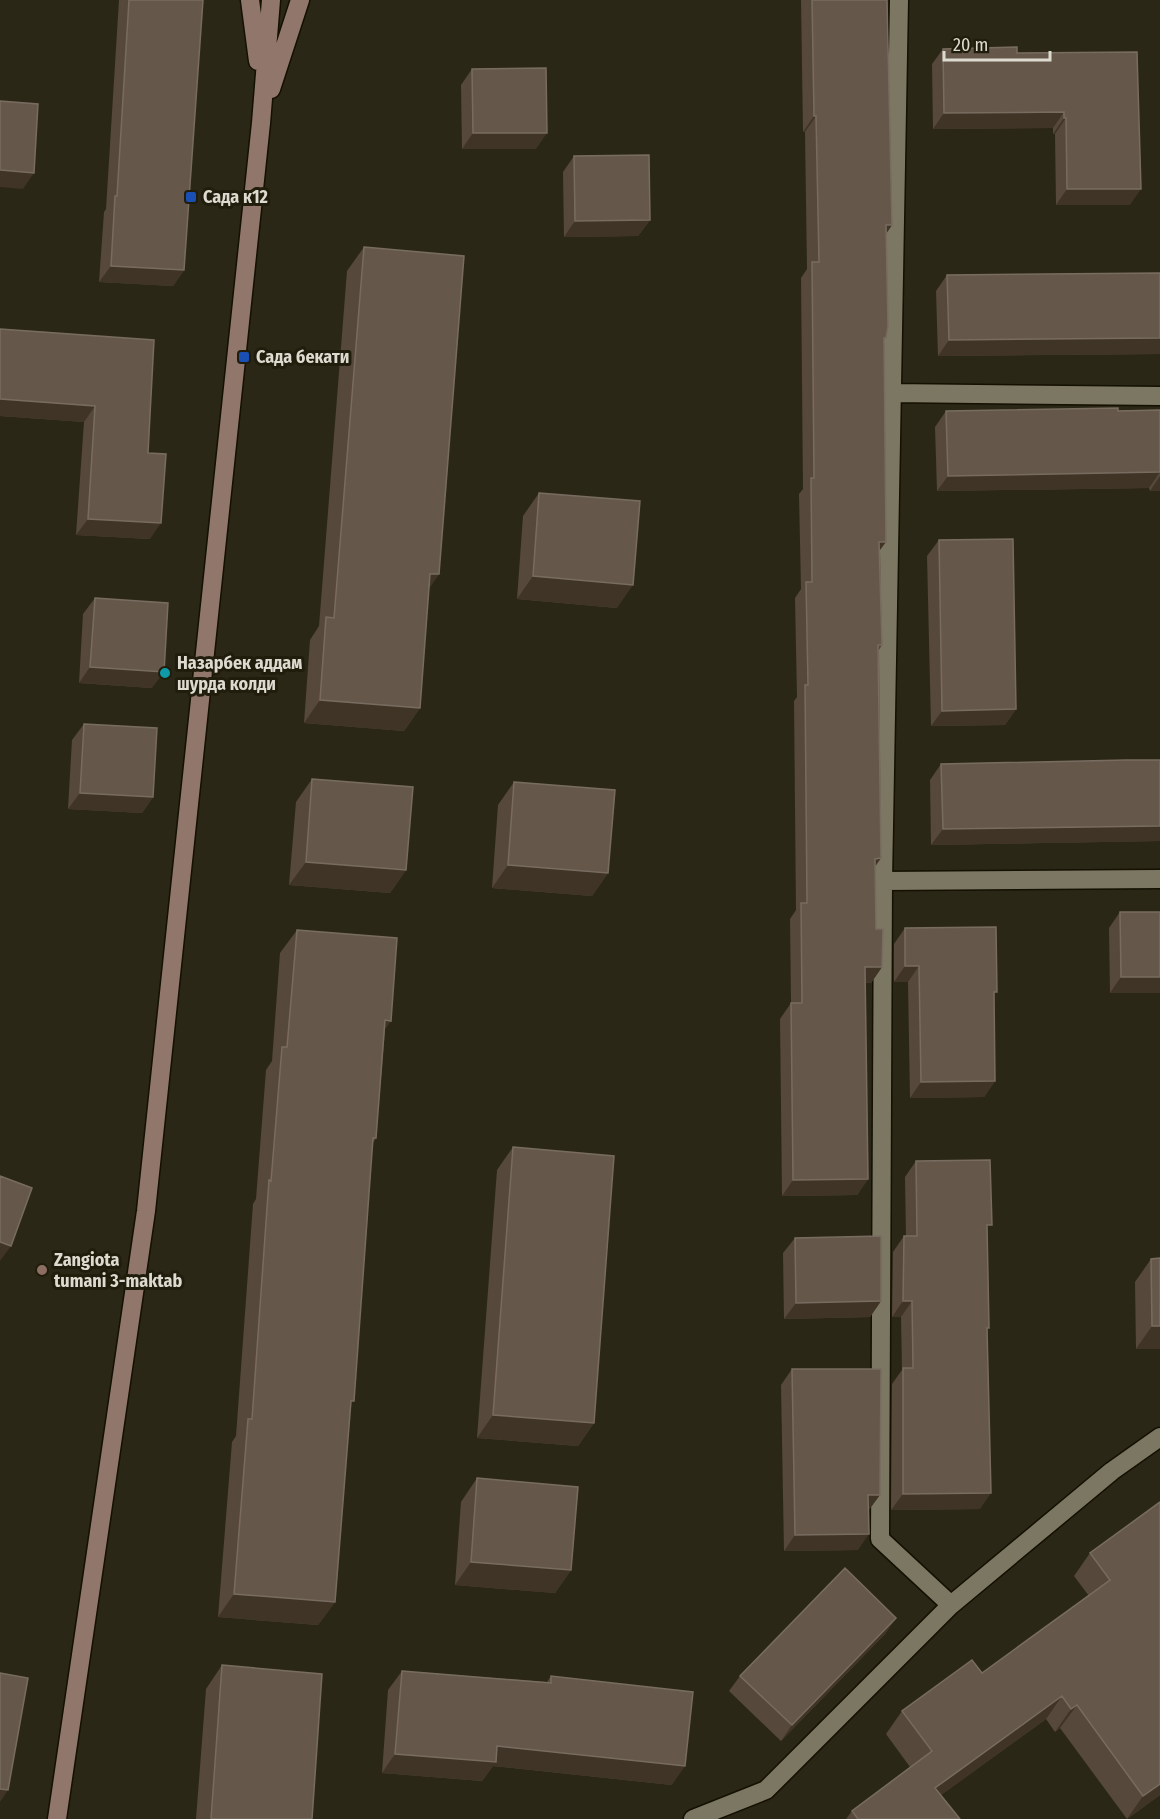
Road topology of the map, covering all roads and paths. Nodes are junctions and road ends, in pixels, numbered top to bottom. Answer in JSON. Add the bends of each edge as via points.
{"nodes":[{"id":1,"x":250,"y":0,"type":"edge"},
{"id":2,"x":271,"y":0,"type":"edge"},
{"id":3,"x":300,"y":0,"type":"edge"},
{"id":4,"x":899,"y":0,"type":"edge"},
{"id":5,"x":261,"y":123,"type":"junction"},
{"id":6,"x":893,"y":393,"type":"junction"},
{"id":7,"x":1160,"y":396,"type":"edge"},
{"id":8,"x":1160,"y":879,"type":"edge"},
{"id":9,"x":884,"y":881,"type":"junction"},
{"id":10,"x":1160,"y":1437,"type":"edge"},
{"id":11,"x":951,"y":1605,"type":"junction"},
{"id":12,"x":57,"y":1819,"type":"edge"},
{"id":13,"x":693,"y":1819,"type":"edge"}],
"edges":[{"from":1,"to":5,"type":"main road"},
{"from":2,"to":5,"type":"main road"},
{"from":3,"to":5,"type":"main road"},
{"from":4,"to":6,"type":"street"},
{"from":5,"to":12,"type":"main road","via":[[146,1211]]},
{"from":6,"to":7,"type":"street"},
{"from":6,"to":9,"type":"street"},
{"from":8,"to":9,"type":"street"},
{"from":9,"to":11,"type":"street","via":[[880,1539]]},
{"from":10,"to":11,"type":"street","via":[[1112,1471]]},
{"from":11,"to":13,"type":"street","via":[[766,1790]]}]}
